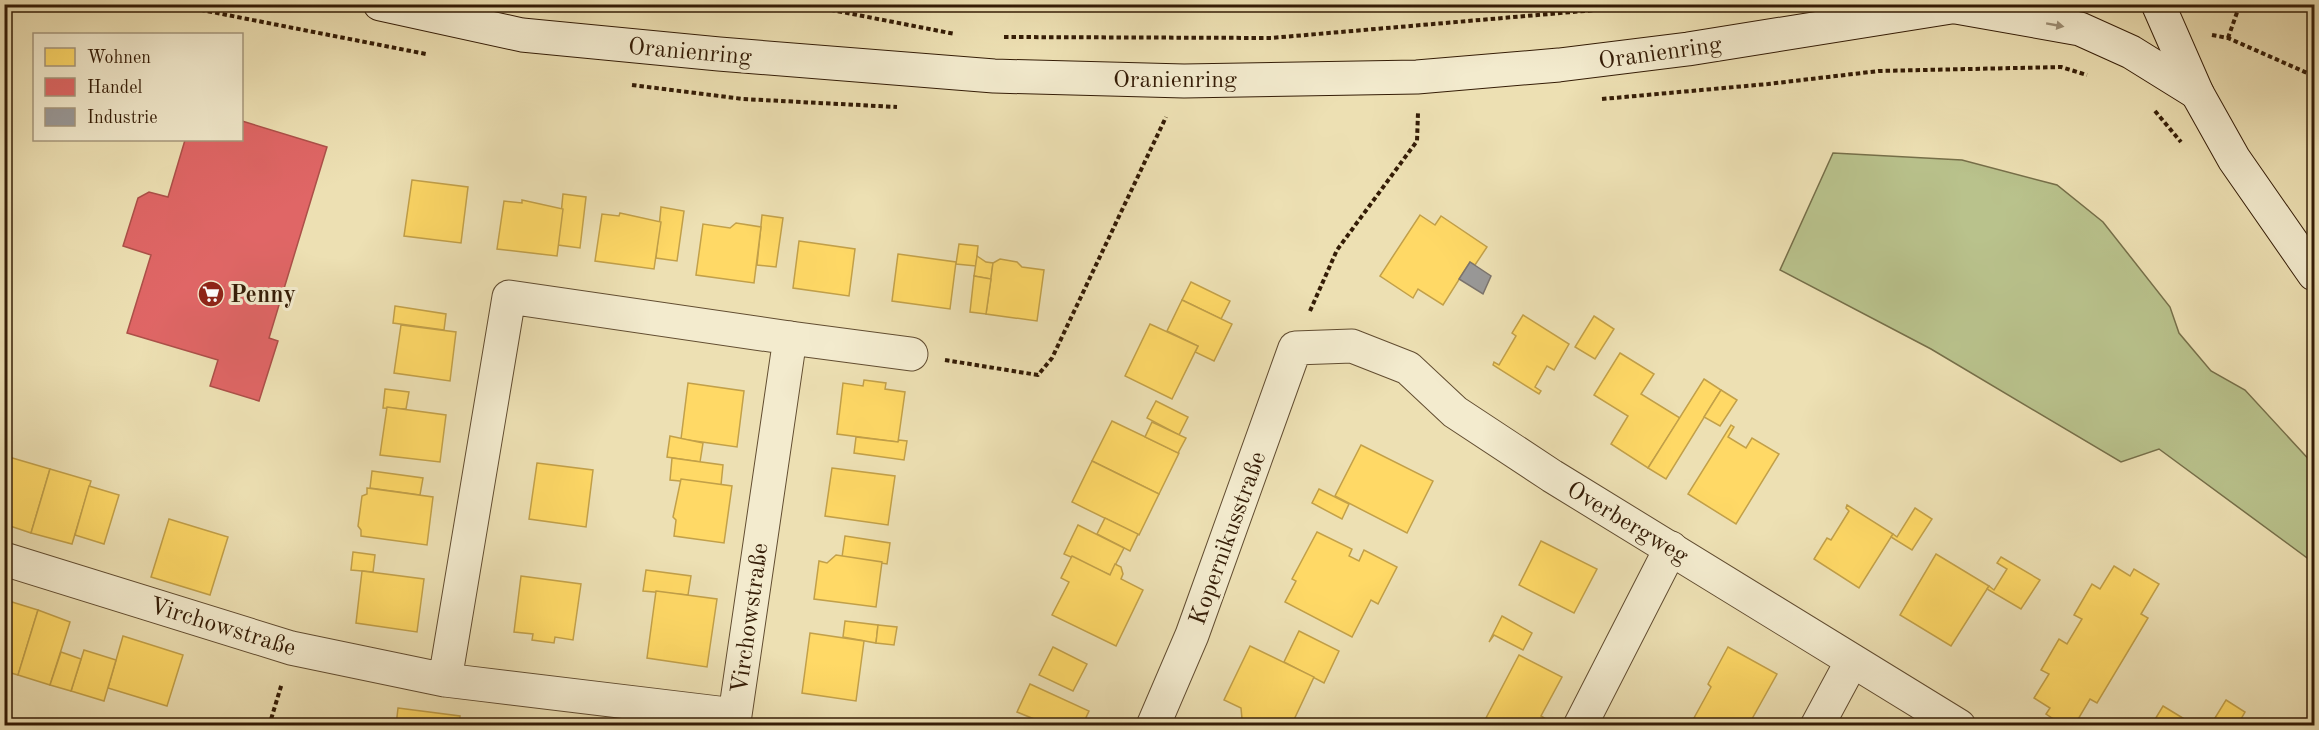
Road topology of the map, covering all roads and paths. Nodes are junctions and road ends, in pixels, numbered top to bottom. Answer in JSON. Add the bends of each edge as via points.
{"nodes":[{"id":1,"x":15,"y":4,"type":"edge"},
{"id":2,"x":380,"y":4,"type":"edge"},
{"id":3,"x":801,"y":4,"type":"edge"},
{"id":4,"x":1665,"y":4,"type":"edge"},
{"id":5,"x":2158,"y":4,"type":"edge"},
{"id":6,"x":2240,"y":4,"type":"edge"},
{"id":7,"x":1963,"y":6,"type":"edge"},
{"id":8,"x":4,"y":10,"type":"edge"},
{"id":9,"x":961,"y":35,"type":"dead end"},
{"id":10,"x":996,"y":37,"type":"dead end"},
{"id":11,"x":2314,"y":76,"type":"edge"},
{"id":12,"x":1418,"y":77,"type":"junction"},
{"id":13,"x":2094,"y":77,"type":"dead end"},
{"id":14,"x":2197,"y":93,"type":"junction"},
{"id":15,"x":1598,"y":100,"type":"dead end"},
{"id":16,"x":2150,"y":105,"type":"dead end"},
{"id":17,"x":1168,"y":114,"type":"dead end"},
{"id":18,"x":1411,"y":114,"type":"dead end"},
{"id":19,"x":1429,"y":115,"type":"dead end"},
{"id":20,"x":1418,"y":116,"type":"junction"},
{"id":21,"x":2185,"y":147,"type":"dead end"},
{"id":22,"x":2314,"y":274,"type":"edge"},
{"id":23,"x":790,"y":338,"type":"junction"},
{"id":24,"x":1294,"y":348,"type":"junction"},
{"id":25,"x":911,"y":354,"type":"joint"},
{"id":26,"x":1671,"y":548,"type":"junction"},
{"id":27,"x":4,"y":559,"type":"edge"},
{"id":28,"x":291,"y":648,"type":"junction"},
{"id":29,"x":1852,"y":661,"type":"junction"},
{"id":30,"x":445,"y":680,"type":"junction"},
{"id":31,"x":269,"y":726,"type":"edge"},
{"id":32,"x":1153,"y":726,"type":"edge"},
{"id":33,"x":1580,"y":726,"type":"edge"},
{"id":34,"x":1816,"y":726,"type":"edge"},
{"id":35,"x":1959,"y":726,"type":"edge"}],
"edges":[{"from":1,"to":8,"type":"path"},
{"from":2,"to":12,"type":"street","name":"Oranienring","via":[[522,35],[994,76],[1184,81]]},
{"from":3,"to":9,"type":"path"},
{"from":4,"to":10,"type":"path","via":[[1271,38]]},
{"from":5,"to":14,"type":"street"},
{"from":6,"to":11,"type":"path","via":[[2228,38]]},
{"from":7,"to":12,"type":"street","name":"Oranienring","via":[[1688,49]]},
{"from":7,"to":14,"type":"street","name":"Oranienring","one_way":true,"via":[[2080,29],[2132,52]]},
{"from":12,"to":20,"type":"path"},
{"from":13,"to":15,"type":"path","via":[[2061,67],[1879,71]]},
{"from":14,"to":22,"type":"street","via":[[2234,159]]},
{"from":16,"to":21,"type":"path"},
{"from":17,"to":25,"type":"path","via":[[1052,358],[1038,375]]},
{"from":18,"to":20,"type":"path"},
{"from":19,"to":20,"type":"path"},
{"from":20,"to":24,"type":"path","via":[[1417,141],[1336,250]]},
{"from":23,"to":25,"type":"street"},
{"from":23,"to":30,"type":"street","via":[[509,297]]},
{"from":23,"to":30,"type":"street","name":"Virchowstraße","via":[[735,715]]},
{"from":24,"to":26,"type":"street","name":"Overbergweg","via":[[1352,346],[1408,368],[1455,412]]},
{"from":24,"to":32,"type":"street","name":"Kopernikusstraße","via":[[1192,635]]},
{"from":26,"to":29,"type":"street","name":"Overbergweg"},
{"from":26,"to":33,"type":"street"},
{"from":27,"to":28,"type":"street","name":"Virchowstraße"},
{"from":28,"to":30,"type":"street","name":"Virchowstraße"},
{"from":28,"to":31,"type":"path"},
{"from":29,"to":34,"type":"street"},
{"from":29,"to":35,"type":"street","name":"Overbergweg"}]}
